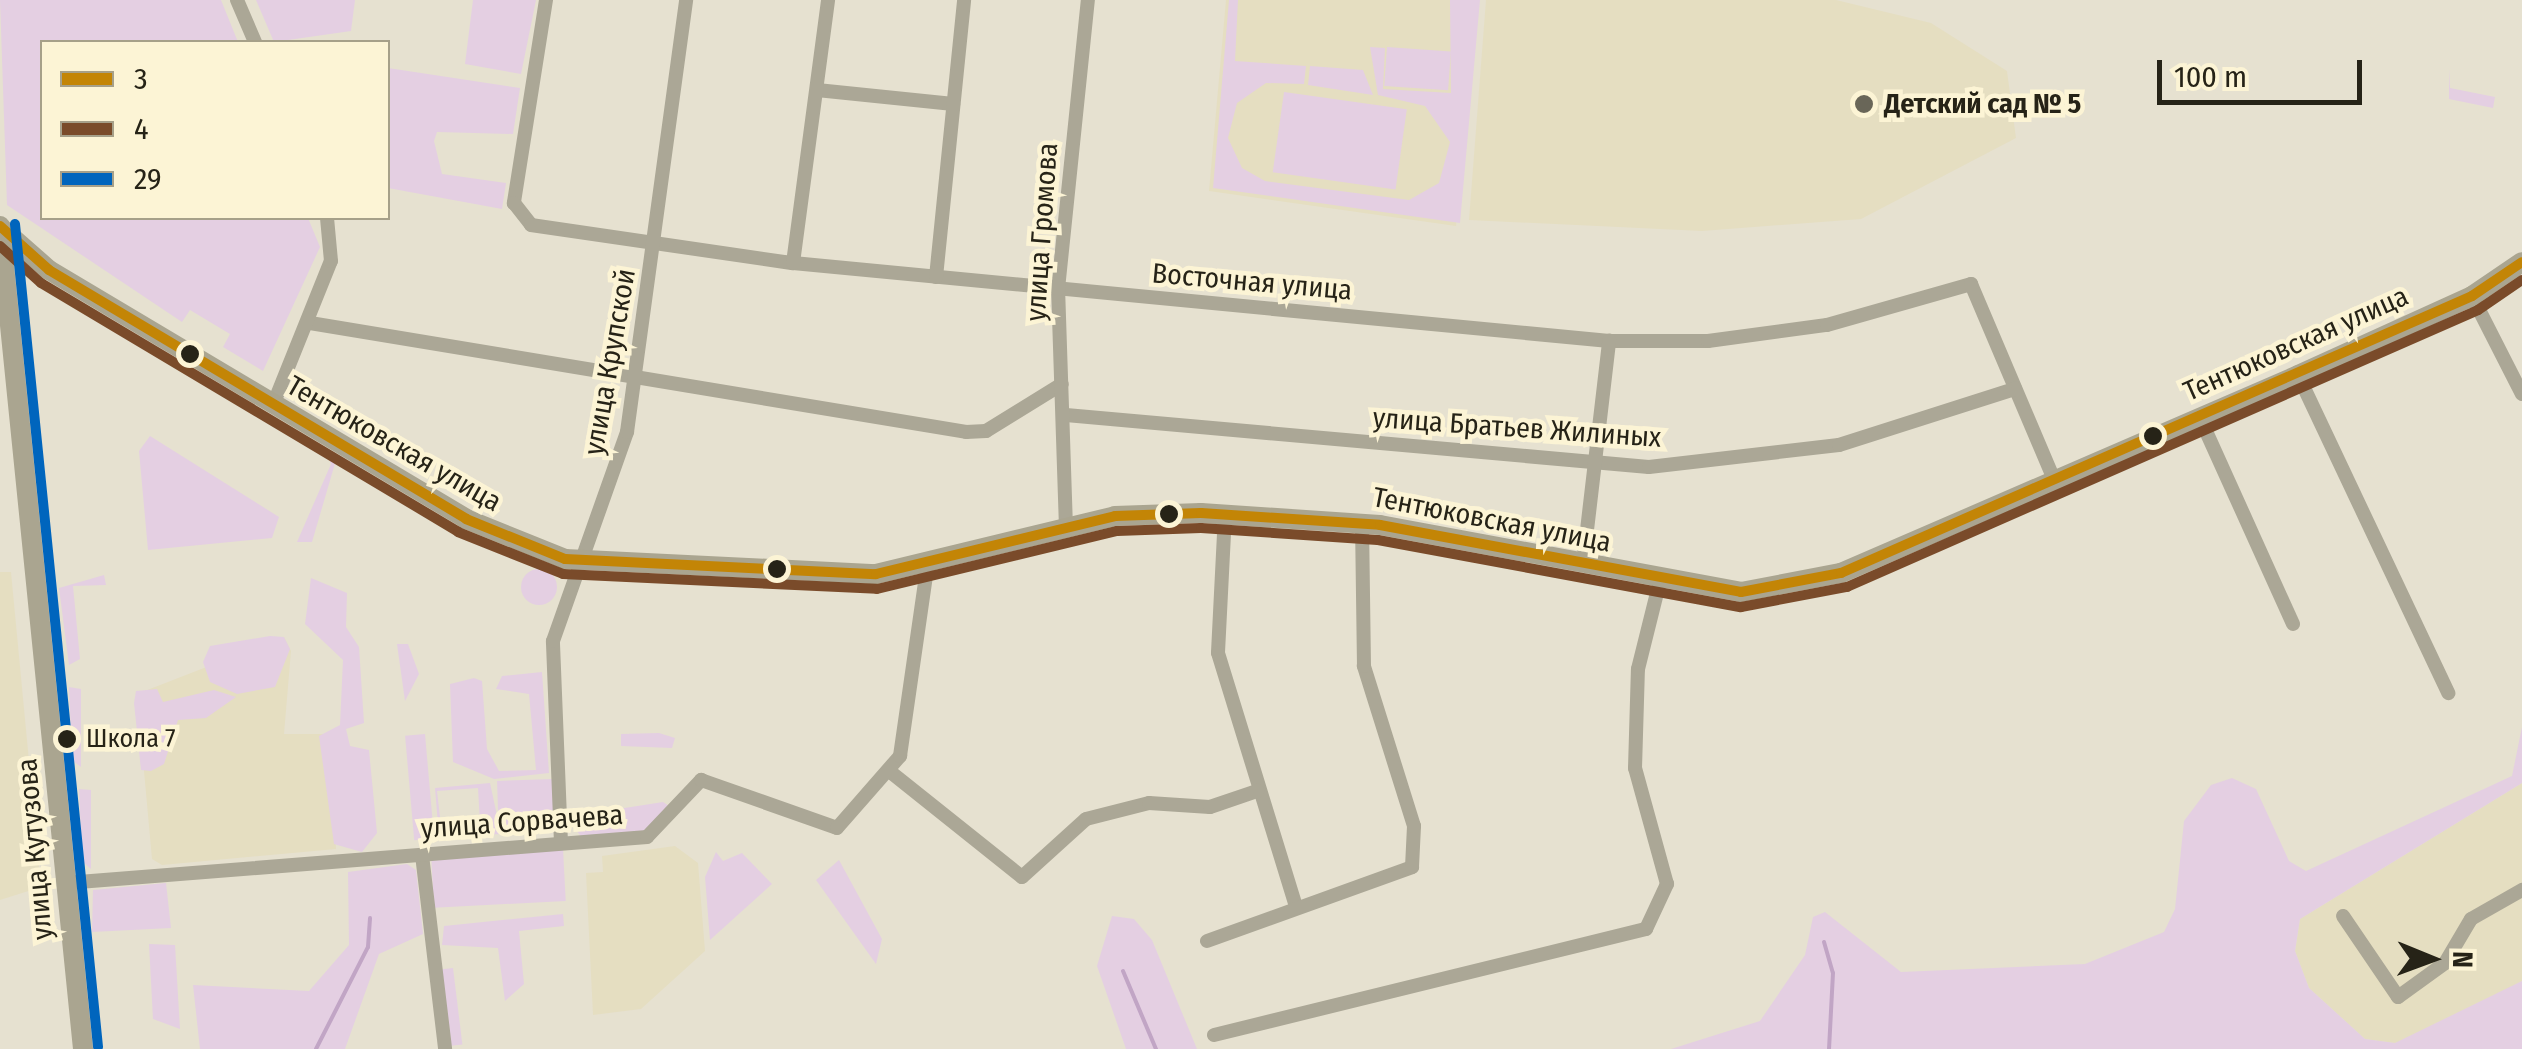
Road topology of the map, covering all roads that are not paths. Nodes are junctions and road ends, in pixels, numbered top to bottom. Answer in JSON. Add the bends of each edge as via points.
{"nodes":[{"id":1,"x":237,"y":0,"type":"edge"},
{"id":2,"x":546,"y":0,"type":"edge"},
{"id":3,"x":686,"y":0,"type":"edge"},
{"id":4,"x":828,"y":0,"type":"edge"},
{"id":5,"x":964,"y":0,"type":"edge"},
{"id":6,"x":1088,"y":0,"type":"edge"},
{"id":7,"x":254,"y":40,"type":"edge"},
{"id":8,"x":818,"y":90,"type":"junction"},
{"id":9,"x":953,"y":104,"type":"junction"},
{"id":10,"x":326,"y":220,"type":"edge"},
{"id":11,"x":0,"y":226,"type":"edge"},
{"id":12,"x":655,"y":243,"type":"junction"},
{"id":13,"x":2522,"y":262,"type":"edge"},
{"id":14,"x":793,"y":264,"type":"junction"},
{"id":15,"x":936,"y":278,"type":"junction"},
{"id":16,"x":1058,"y":289,"type":"junction"},
{"id":17,"x":2472,"y":296,"type":"junction"},
{"id":18,"x":310,"y":323,"type":"junction"},
{"id":19,"x":1609,"y":341,"type":"junction"},
{"id":20,"x":2298,"y":376,"type":"junction"},
{"id":21,"x":635,"y":380,"type":"junction"},
{"id":22,"x":1062,"y":384,"type":"junction"},
{"id":23,"x":2015,"y":389,"type":"junction"},
{"id":24,"x":2522,"y":394,"type":"edge"},
{"id":25,"x":273,"y":404,"type":"junction"},
{"id":26,"x":1066,"y":415,"type":"junction"},
{"id":27,"x":2200,"y":418,"type":"junction"},
{"id":28,"x":1596,"y":463,"type":"junction"},
{"id":29,"x":2054,"y":480,"type":"junction"},
{"id":30,"x":1225,"y":514,"type":"junction"},
{"id":31,"x":1362,"y":522,"type":"junction"},
{"id":32,"x":1066,"y":528,"type":"junction"},
{"id":33,"x":582,"y":561,"type":"junction"},
{"id":34,"x":1582,"y":564,"type":"junction"},
{"id":35,"x":927,"y":568,"type":"junction"},
{"id":36,"x":1660,"y":581,"type":"junction"},
{"id":37,"x":2293,"y":624,"type":"dead end"},
{"id":38,"x":2448,"y":693,"type":"dead end"},
{"id":39,"x":893,"y":774,"type":"junction"},
{"id":40,"x":1257,"y":791,"type":"junction"},
{"id":41,"x":562,"y":843,"type":"junction"},
{"id":42,"x":422,"y":854,"type":"junction"},
{"id":43,"x":66,"y":883,"type":"junction"},
{"id":44,"x":2522,"y":890,"type":"edge"},
{"id":45,"x":1296,"y":907,"type":"junction"},
{"id":46,"x":2343,"y":916,"type":"dead end"},
{"id":47,"x":1208,"y":941,"type":"dead end"},
{"id":48,"x":1214,"y":1035,"type":"dead end"},
{"id":49,"x":83,"y":1049,"type":"edge"},
{"id":50,"x":444,"y":1049,"type":"edge"}],
"edges":[{"from":1,"to":7,"type":"street"},
{"from":2,"to":12,"type":"street","name":"Восточная улица","via":[[518,217]]},
{"from":3,"to":12,"type":"street","name":"улица Крупской"},
{"from":4,"to":8,"type":"street"},
{"from":5,"to":9,"type":"street"},
{"from":6,"to":16,"type":"street","name":"улица Громова"},
{"from":8,"to":9,"type":"street"},
{"from":8,"to":14,"type":"street"},
{"from":9,"to":15,"type":"street"},
{"from":10,"to":18,"type":"street","via":[[331,261]]},
{"from":11,"to":25,"type":"street","name":"Тентюковская улица","via":[[50,270]]},
{"from":11,"to":43,"type":"street","name":"улица Кутузова"},
{"from":12,"to":14,"type":"street","name":"Восточная улица"},
{"from":12,"to":21,"type":"street","name":"улица Крупской"},
{"from":13,"to":17,"type":"street","name":"Тентюковская улица"},
{"from":14,"to":15,"type":"street","name":"Восточная улица"},
{"from":15,"to":16,"type":"street","name":"Восточная улица"},
{"from":16,"to":19,"type":"street","name":"Восточная улица"},
{"from":16,"to":22,"type":"street","name":"улица Громова"},
{"from":17,"to":20,"type":"street","name":"Тентюковская улица"},
{"from":17,"to":24,"type":"street"},
{"from":18,"to":21,"type":"street"},
{"from":18,"to":25,"type":"street"},
{"from":19,"to":23,"type":"street","name":"Восточная улица","via":[[1790,331],[1979,287]]},
{"from":19,"to":28,"type":"street"},
{"from":20,"to":27,"type":"street","name":"Тентюковская улица"},
{"from":20,"to":38,"type":"street"},
{"from":21,"to":22,"type":"street","via":[[966,432],[986,431]]},
{"from":21,"to":33,"type":"street","name":"улица Крупской","via":[[613,483]]},
{"from":22,"to":26,"type":"street","name":"улица Громова"},
{"from":23,"to":28,"type":"street","name":"улица Братьев Жилиных","via":[[1912,425],[1749,462]]},
{"from":23,"to":29,"type":"street"},
{"from":25,"to":33,"type":"street","name":"Тентюковская улица","via":[[486,530]]},
{"from":26,"to":28,"type":"street","name":"улица Братьев Жилиных"},
{"from":26,"to":32,"type":"street","name":"улица Громова"},
{"from":27,"to":29,"type":"street","name":"Тентюковская улица"},
{"from":27,"to":37,"type":"street"},
{"from":28,"to":34,"type":"street"},
{"from":29,"to":36,"type":"street","name":"Тентюковская улица","via":[[1797,586],[1742,592]]},
{"from":30,"to":31,"type":"street","name":"Тентюковская улица"},
{"from":30,"to":32,"type":"street","name":"Тентюковская улица","via":[[1140,513]]},
{"from":30,"to":40,"type":"street","via":[[1218,653]]},
{"from":31,"to":34,"type":"street","name":"Тентюковская улица"},
{"from":31,"to":45,"type":"street","via":[[1370,706],[1417,851],[1396,876]]},
{"from":32,"to":35,"type":"street","name":"Тентюковская улица"},
{"from":33,"to":35,"type":"street","name":"Тентюковская улица","via":[[806,574]]},
{"from":33,"to":41,"type":"street","name":"улица Крупской","via":[[553,641],[549,686]]},
{"from":34,"to":36,"type":"street","name":"Тентюковская улица"},
{"from":35,"to":39,"type":"street","name":"улица Сорвачева","via":[[909,722]]},
{"from":36,"to":48,"type":"street","via":[[1638,669],[1635,768],[1667,884],[1646,930]]},
{"from":39,"to":40,"type":"street","via":[[1022,877],[1086,820],[1149,803],[1210,807]]},
{"from":39,"to":41,"type":"street","name":"улица Сорвачева","via":[[837,828],[701,780],[647,837]]},
{"from":40,"to":45,"type":"street"},
{"from":41,"to":42,"type":"street","name":"улица Сорвачева"},
{"from":42,"to":43,"type":"street","name":"улица Сорвачева"},
{"from":42,"to":50,"type":"street"},
{"from":43,"to":49,"type":"street","name":"улица Кутузова"},
{"from":44,"to":46,"type":"street","via":[[2470,919],[2445,963],[2398,997]]},
{"from":45,"to":47,"type":"street"}]}
